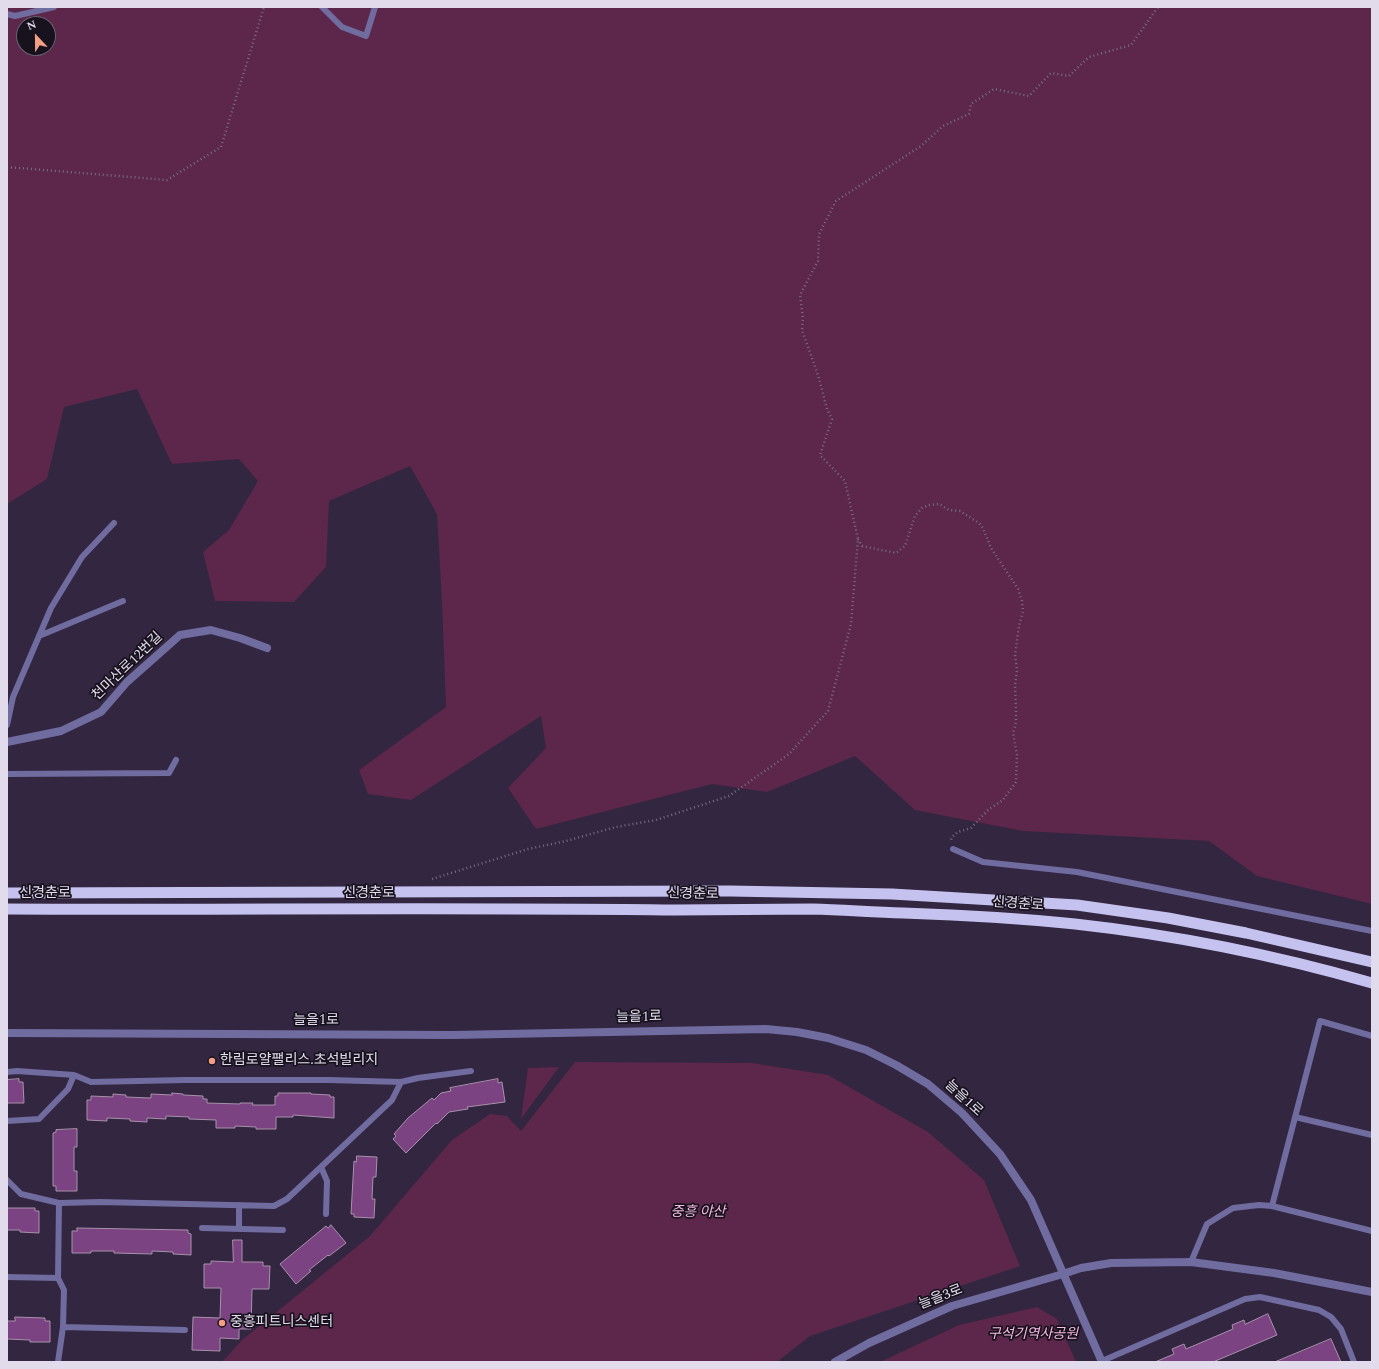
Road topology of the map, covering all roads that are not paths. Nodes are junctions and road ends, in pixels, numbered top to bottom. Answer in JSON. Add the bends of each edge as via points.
{"nodes":[{"id":1,"x":54,"y":7,"type":"edge"},
{"id":2,"x":322,"y":7,"type":"edge"},
{"id":3,"x":375,"y":7,"type":"edge"},
{"id":4,"x":7,"y":14,"type":"edge"},
{"id":5,"x":114,"y":523,"type":"dead end"},
{"id":6,"x":123,"y":601,"type":"dead end"},
{"id":7,"x":39,"y":636,"type":"junction"},
{"id":8,"x":267,"y":648,"type":"dead end"},
{"id":9,"x":7,"y":725,"type":"edge"},
{"id":10,"x":7,"y":742,"type":"edge"},
{"id":11,"x":176,"y":760,"type":"dead end"},
{"id":12,"x":7,"y":774,"type":"edge"},
{"id":13,"x":953,"y":850,"type":"road end"},
{"id":14,"x":7,"y":893,"type":"edge"},
{"id":15,"x":7,"y":909,"type":"edge"},
{"id":16,"x":1372,"y":931,"type":"edge"},
{"id":17,"x":1372,"y":962,"type":"edge"},
{"id":18,"x":1372,"y":983,"type":"edge"},
{"id":19,"x":7,"y":1033,"type":"edge"},
{"id":20,"x":1372,"y":1036,"type":"edge"},
{"id":21,"x":470,"y":1071,"type":"dead end"},
{"id":22,"x":7,"y":1072,"type":"edge"},
{"id":23,"x":74,"y":1074,"type":"junction"},
{"id":24,"x":401,"y":1082,"type":"junction"},
{"id":25,"x":1295,"y":1117,"type":"junction"},
{"id":26,"x":7,"y":1121,"type":"edge"},
{"id":27,"x":1372,"y":1135,"type":"edge"},
{"id":28,"x":321,"y":1167,"type":"junction"},
{"id":29,"x":7,"y":1180,"type":"edge"},
{"id":30,"x":59,"y":1203,"type":"junction"},
{"id":31,"x":239,"y":1205,"type":"junction"},
{"id":32,"x":1272,"y":1206,"type":"junction"},
{"id":33,"x":326,"y":1214,"type":"dead end"},
{"id":34,"x":202,"y":1228,"type":"dead end"},
{"id":35,"x":239,"y":1229,"type":"junction"},
{"id":36,"x":283,"y":1230,"type":"dead end"},
{"id":37,"x":1372,"y":1231,"type":"edge"},
{"id":38,"x":1191,"y":1262,"type":"junction"},
{"id":39,"x":1063,"y":1274,"type":"junction"},
{"id":40,"x":7,"y":1277,"type":"edge"},
{"id":41,"x":58,"y":1278,"type":"junction"},
{"id":42,"x":1372,"y":1292,"type":"edge"},
{"id":43,"x":63,"y":1327,"type":"junction"},
{"id":44,"x":185,"y":1330,"type":"dead end"},
{"id":45,"x":1102,"y":1361,"type":"edge"},
{"id":46,"x":58,"y":1362,"type":"edge"},
{"id":47,"x":835,"y":1362,"type":"edge"},
{"id":48,"x":1354,"y":1362,"type":"edge"}],
"edges":[{"from":1,"to":4,"type":"lane","via":[[15,16]]},
{"from":2,"to":3,"type":"lane","via":[[342,27],[366,36]]},
{"from":5,"to":7,"type":"lane","via":[[82,557],[51,608]]},
{"from":6,"to":7,"type":"lane"},
{"from":7,"to":9,"type":"lane","via":[[13,697]]},
{"from":8,"to":10,"type":"street","name":"천마산로12번길","via":[[211,630],[180,635],[127,682],[101,712],[61,731]]},
{"from":11,"to":12,"type":"lane","via":[[169,773]]},
{"from":13,"to":16,"type":"lane","via":[[983,862],[1077,872]]},
{"from":14,"to":17,"type":"highway","name":"신경춘로","via":[[752,891],[892,894],[1076,905],[1184,921]]},
{"from":15,"to":18,"type":"highway","name":"신경춘로","via":[[815,909],[935,914],[1076,924],[1175,938],[1257,953]]},
{"from":19,"to":39,"type":"street","name":"늘을1로","via":[[452,1035],[766,1029],[828,1038],[866,1050],[896,1065],[928,1084],[962,1113],[1000,1154],[1031,1200]]},
{"from":20,"to":25,"type":"lane","via":[[1320,1021]]},
{"from":21,"to":24,"type":"lane"},
{"from":22,"to":23,"type":"lane"},
{"from":23,"to":24,"type":"lane","via":[[91,1082]]},
{"from":23,"to":26,"type":"lane","via":[[68,1090],[39,1119]]},
{"from":24,"to":28,"type":"lane","via":[[392,1100]]},
{"from":25,"to":27,"type":"lane"},
{"from":25,"to":32,"type":"lane"},
{"from":28,"to":31,"type":"lane","via":[[287,1199],[274,1206]]},
{"from":28,"to":33,"type":"lane","via":[[327,1181]]},
{"from":29,"to":30,"type":"lane","via":[[21,1194]]},
{"from":30,"to":31,"type":"lane"},
{"from":30,"to":41,"type":"lane"},
{"from":31,"to":35,"type":"lane"},
{"from":32,"to":37,"type":"lane"},
{"from":32,"to":38,"type":"lane","via":[[1232,1208],[1207,1224]]},
{"from":34,"to":35,"type":"lane"},
{"from":35,"to":36,"type":"lane"},
{"from":38,"to":39,"type":"street","name":"늘을3로","via":[[1111,1263]]},
{"from":38,"to":42,"type":"street","name":"늘을3로","via":[[1274,1273]]},
{"from":39,"to":45,"type":"street","name":"늘을1로"},
{"from":39,"to":47,"type":"street","name":"늘을3로","via":[[952,1306],[869,1343]]},
{"from":40,"to":41,"type":"lane"},
{"from":41,"to":43,"type":"lane","via":[[64,1290]]},
{"from":43,"to":44,"type":"lane"},
{"from":43,"to":46,"type":"lane"},
{"from":45,"to":48,"type":"lane","via":[[1245,1299],[1260,1298],[1319,1310],[1331,1317],[1341,1329]]}]}
